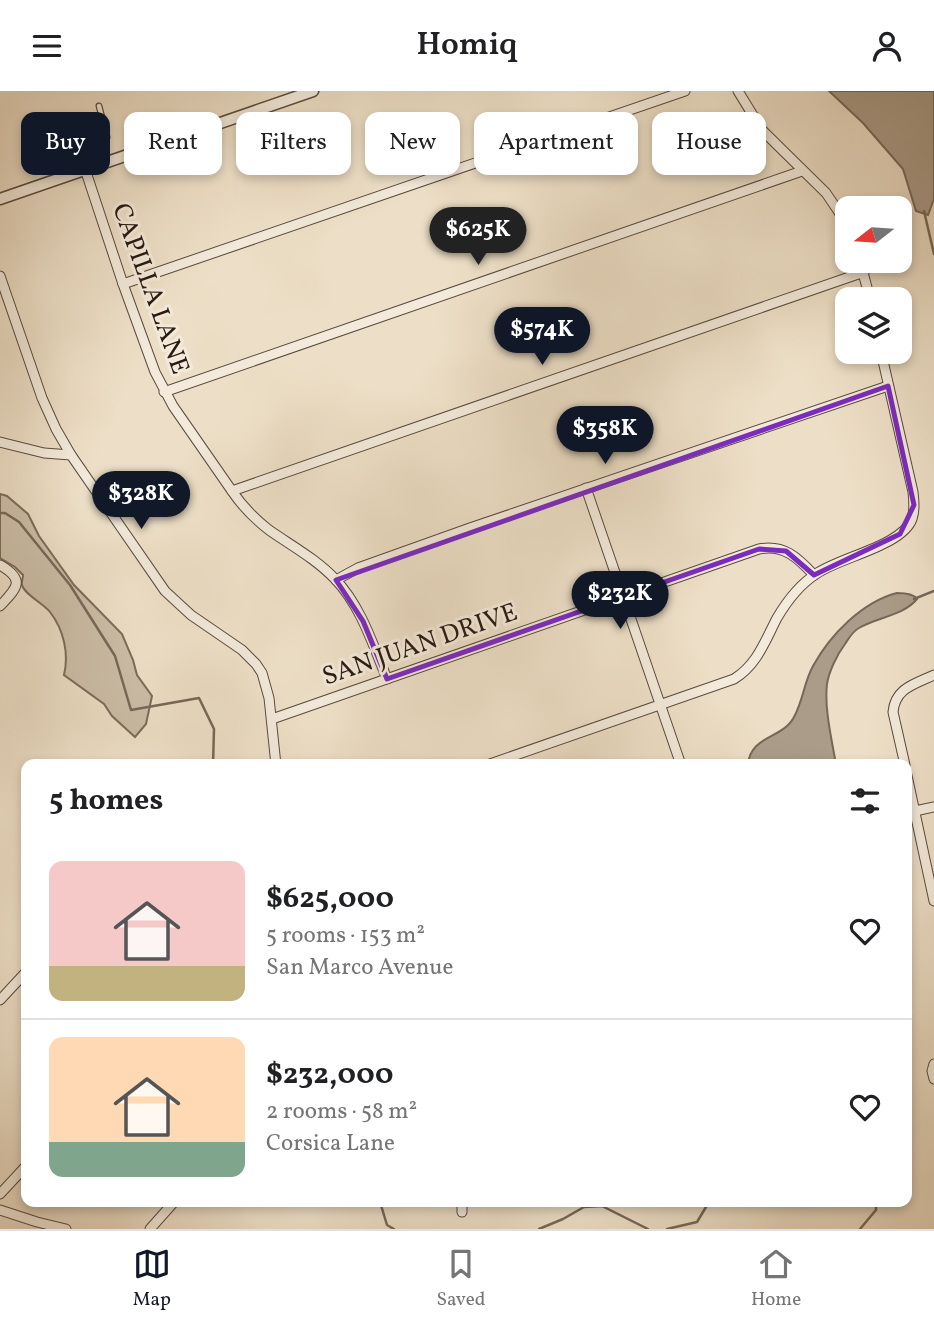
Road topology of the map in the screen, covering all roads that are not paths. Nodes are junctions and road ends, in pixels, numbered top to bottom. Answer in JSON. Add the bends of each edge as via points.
{"nodes":[{"id":1,"x":313,"y":91,"type":"edge"},
{"id":2,"x":685,"y":91,"type":"edge"},
{"id":3,"x":738,"y":91,"type":"edge"},
{"id":4,"x":99,"y":106,"type":"dead end"},
{"id":5,"x":101,"y":112,"type":"edge"},
{"id":6,"x":110,"y":161,"type":"edge"},
{"id":7,"x":802,"y":171,"type":"junction"},
{"id":8,"x":69,"y":175,"type":"edge"},
{"id":9,"x":82,"y":175,"type":"edge"},
{"id":10,"x":0,"y":199,"type":"edge"},
{"id":11,"x":835,"y":206,"type":"edge"},
{"id":12,"x":860,"y":273,"type":"edge"},
{"id":13,"x":0,"y":276,"type":"edge"},
{"id":14,"x":123,"y":284,"type":"junction"},
{"id":15,"x":883,"y":364,"type":"edge"},
{"id":16,"x":888,"y":386,"type":"junction"},
{"id":17,"x":164,"y":391,"type":"junction"},
{"id":18,"x":0,"y":442,"type":"edge"},
{"id":19,"x":71,"y":455,"type":"junction"},
{"id":20,"x":586,"y":488,"type":"junction"},
{"id":21,"x":232,"y":491,"type":"junction"},
{"id":22,"x":0,"y":565,"type":"edge"},
{"id":23,"x":814,"y":575,"type":"junction"},
{"id":24,"x":336,"y":580,"type":"junction"},
{"id":25,"x":623,"y":597,"type":"junction"},
{"id":26,"x":0,"y":606,"type":"edge"},
{"id":27,"x":934,"y":675,"type":"edge"},
{"id":28,"x":387,"y":679,"type":"junction"},
{"id":29,"x":661,"y":705,"type":"junction"},
{"id":30,"x":272,"y":719,"type":"junction"},
{"id":31,"x":275,"y":759,"type":"edge"},
{"id":32,"x":504,"y":759,"type":"edge"},
{"id":33,"x":679,"y":759,"type":"edge"},
{"id":34,"x":904,"y":759,"type":"edge"},
{"id":35,"x":912,"y":798,"type":"edge"},
{"id":36,"x":934,"y":807,"type":"edge"},
{"id":37,"x":915,"y":811,"type":"junction"},
{"id":38,"x":934,"y":901,"type":"edge"},
{"id":39,"x":21,"y":977,"type":"edge"},
{"id":40,"x":0,"y":1000,"type":"edge"},
{"id":41,"x":934,"y":1064,"type":"edge"},
{"id":42,"x":934,"y":1079,"type":"edge"},
{"id":43,"x":21,"y":1171,"type":"edge"},
{"id":44,"x":0,"y":1194,"type":"edge"},
{"id":45,"x":170,"y":1207,"type":"edge"},
{"id":46,"x":0,"y":1210,"type":"edge"},
{"id":47,"x":66,"y":1229,"type":"edge"},
{"id":48,"x":150,"y":1229,"type":"edge"}],
"edges":[{"from":1,"to":6,"type":"street"},
{"from":2,"to":14,"type":"street"},
{"from":3,"to":7,"type":"street","via":[[762,130]]},
{"from":4,"to":5,"type":"lane"},
{"from":7,"to":11,"type":"street"},
{"from":7,"to":17,"type":"street"},
{"from":8,"to":10,"type":"street"},
{"from":9,"to":14,"type":"street","name":"CAPILLA LANE"},
{"from":12,"to":21,"type":"street"},
{"from":13,"to":19,"type":"street","via":[[41,398]]},
{"from":14,"to":17,"type":"street","name":"CAPILLA LANE"},
{"from":15,"to":16,"type":"street"},
{"from":16,"to":20,"type":"street"},
{"from":16,"to":23,"type":"street","via":[[913,492],[909,525],[889,541]]},
{"from":17,"to":21,"type":"street","name":"CAPILLA LANE"},
{"from":18,"to":19,"type":"street"},
{"from":19,"to":30,"type":"street","via":[[165,591],[256,664],[266,684]]},
{"from":20,"to":24,"type":"street","via":[[358,568]]},
{"from":20,"to":25,"type":"street"},
{"from":21,"to":24,"type":"street","name":"CAPILLA LANE","via":[[263,525]]},
{"from":22,"to":26,"type":"street","via":[[17,580]]},
{"from":23,"to":25,"type":"street","name":"SAN JUAN DRIVE","via":[[790,553],[767,547]]},
{"from":23,"to":29,"type":"street","via":[[787,602],[746,671],[727,683]]},
{"from":24,"to":28,"type":"street","name":"CAPILLA LANE","via":[[363,621]]},
{"from":25,"to":28,"type":"street","name":"SAN JUAN DRIVE"},
{"from":25,"to":29,"type":"street"},
{"from":27,"to":34,"type":"street","via":[[905,688],[894,705]]},
{"from":28,"to":30,"type":"street","name":"SAN JUAN DRIVE"},
{"from":29,"to":32,"type":"street"},
{"from":29,"to":33,"type":"street"},
{"from":30,"to":31,"type":"street"},
{"from":35,"to":37,"type":"street"},
{"from":36,"to":37,"type":"street"},
{"from":37,"to":38,"type":"street"},
{"from":39,"to":40,"type":"street"},
{"from":41,"to":42,"type":"street"},
{"from":43,"to":44,"type":"street"},
{"from":45,"to":48,"type":"street"},
{"from":46,"to":47,"type":"street"}]}
